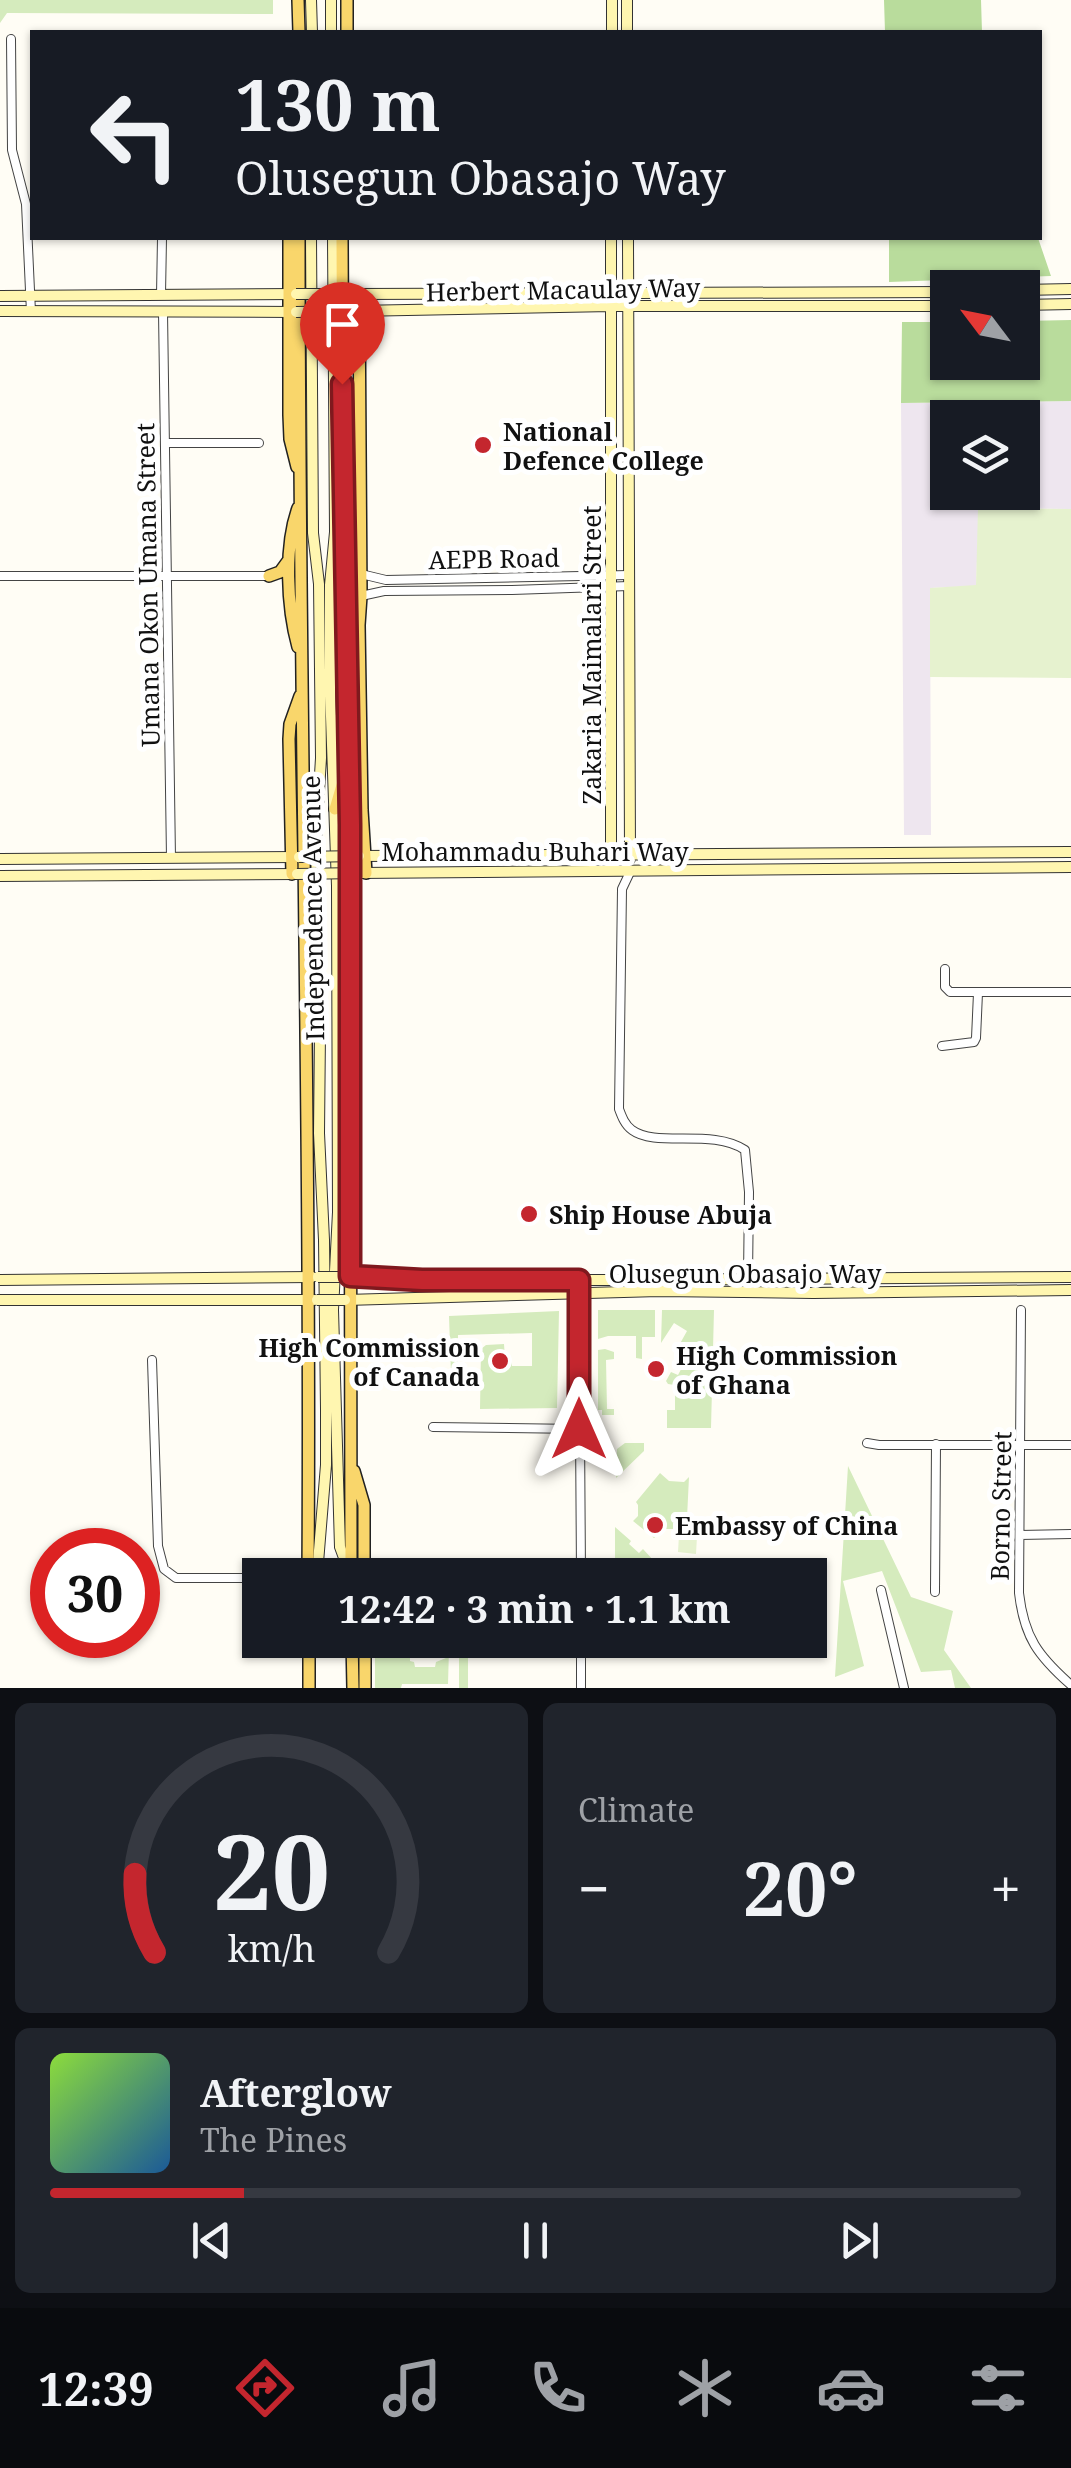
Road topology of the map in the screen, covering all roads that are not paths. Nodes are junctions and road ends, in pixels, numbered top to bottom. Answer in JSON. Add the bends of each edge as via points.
{"nodes":[{"id":1,"x":298,"y":0,"type":"edge"},
{"id":2,"x":311,"y":0,"type":"edge"},
{"id":3,"x":331,"y":0,"type":"edge"},
{"id":4,"x":347,"y":0,"type":"edge"},
{"id":5,"x":612,"y":0,"type":"edge"},
{"id":6,"x":627,"y":0,"type":"edge"},
{"id":7,"x":627,"y":18,"type":"junction"},
{"id":8,"x":612,"y":20,"type":"junction"},
{"id":9,"x":298,"y":30,"type":"edge"},
{"id":10,"x":312,"y":30,"type":"edge"},
{"id":11,"x":331,"y":30,"type":"edge"},
{"id":12,"x":347,"y":30,"type":"edge"},
{"id":13,"x":612,"y":30,"type":"edge"},
{"id":14,"x":627,"y":30,"type":"edge"},
{"id":15,"x":11,"y":39,"type":"dead end"},
{"id":16,"x":162,"y":240,"type":"edge"},
{"id":17,"x":289,"y":240,"type":"edge"},
{"id":18,"x":299,"y":240,"type":"edge"},
{"id":19,"x":311,"y":240,"type":"edge"},
{"id":20,"x":333,"y":240,"type":"edge"},
{"id":21,"x":342,"y":240,"type":"edge"},
{"id":22,"x":611,"y":240,"type":"edge"},
{"id":23,"x":628,"y":240,"type":"edge"},
{"id":24,"x":1071,"y":289,"type":"edge"},
{"id":25,"x":1040,"y":290,"type":"edge"},
{"id":26,"x":611,"y":292,"type":"junction"},
{"id":27,"x":628,"y":292,"type":"junction"},
{"id":28,"x":930,"y":292,"type":"edge"},
{"id":29,"x":293,"y":294,"type":"junction"},
{"id":30,"x":357,"y":294,"type":"junction"},
{"id":31,"x":161,"y":295,"type":"junction"},
{"id":32,"x":0,"y":296,"type":"edge"},
{"id":33,"x":30,"y":296,"type":"junction"},
{"id":34,"x":1040,"y":304,"type":"edge"},
{"id":35,"x":1071,"y":304,"type":"edge"},
{"id":36,"x":611,"y":306,"type":"junction"},
{"id":37,"x":628,"y":306,"type":"junction"},
{"id":38,"x":930,"y":306,"type":"edge"},
{"id":39,"x":0,"y":312,"type":"edge"},
{"id":40,"x":30,"y":312,"type":"junction"},
{"id":41,"x":163,"y":312,"type":"junction"},
{"id":42,"x":292,"y":312,"type":"junction"},
{"id":43,"x":357,"y":312,"type":"junction"},
{"id":44,"x":166,"y":443,"type":"junction"},
{"id":45,"x":259,"y":443,"type":"dead end"},
{"id":46,"x":302,"y":483,"type":"junction"},
{"id":47,"x":302,"y":499,"type":"junction"},
{"id":48,"x":290,"y":557,"type":"junction"},
{"id":49,"x":361,"y":574,"type":"junction"},
{"id":50,"x":0,"y":576,"type":"edge"},
{"id":51,"x":168,"y":576,"type":"junction"},
{"id":52,"x":269,"y":576,"type":"junction"},
{"id":53,"x":610,"y":581,"type":"junction"},
{"id":54,"x":629,"y":581,"type":"junction"},
{"id":55,"x":290,"y":594,"type":"junction"},
{"id":56,"x":361,"y":596,"type":"junction"},
{"id":57,"x":302,"y":664,"type":"junction"},
{"id":58,"x":302,"y":692,"type":"junction"},
{"id":59,"x":349,"y":762,"type":"junction"},
{"id":60,"x":335,"y":809,"type":"junction"},
{"id":61,"x":310,"y":840,"type":"junction"},
{"id":62,"x":1071,"y":852,"type":"edge"},
{"id":63,"x":611,"y":853,"type":"junction"},
{"id":64,"x":630,"y":853,"type":"junction"},
{"id":65,"x":362,"y":856,"type":"junction"},
{"id":66,"x":296,"y":857,"type":"junction"},
{"id":67,"x":171,"y":858,"type":"junction"},
{"id":68,"x":0,"y":859,"type":"edge"},
{"id":69,"x":19,"y":859,"type":"junction"},
{"id":70,"x":1071,"y":867,"type":"edge"},
{"id":71,"x":611,"y":870,"type":"junction"},
{"id":72,"x":630,"y":870,"type":"junction"},
{"id":73,"x":362,"y":873,"type":"junction"},
{"id":74,"x":295,"y":874,"type":"junction"},
{"id":75,"x":0,"y":876,"type":"edge"},
{"id":76,"x":19,"y":876,"type":"junction"},
{"id":77,"x":622,"y":889,"type":"junction"},
{"id":78,"x":944,"y":969,"type":"dead end"},
{"id":79,"x":1071,"y":992,"type":"edge"},
{"id":80,"x":978,"y":993,"type":"junction"},
{"id":81,"x":942,"y":1046,"type":"dead end"},
{"id":82,"x":348,"y":1276,"type":"junction"},
{"id":83,"x":1071,"y":1276,"type":"edge"},
{"id":84,"x":314,"y":1277,"type":"junction"},
{"id":85,"x":748,"y":1278,"type":"junction"},
{"id":86,"x":692,"y":1279,"type":"junction"},
{"id":87,"x":0,"y":1280,"type":"edge"},
{"id":88,"x":422,"y":1280,"type":"junction"},
{"id":89,"x":579,"y":1280,"type":"junction"},
{"id":90,"x":1071,"y":1290,"type":"edge"},
{"id":91,"x":690,"y":1292,"type":"junction"},
{"id":92,"x":579,"y":1293,"type":"junction"},
{"id":93,"x":422,"y":1297,"type":"junction"},
{"id":94,"x":0,"y":1300,"type":"edge"},
{"id":95,"x":313,"y":1300,"type":"junction"},
{"id":96,"x":348,"y":1300,"type":"junction"},
{"id":97,"x":1021,"y":1310,"type":"dead end"},
{"id":98,"x":152,"y":1360,"type":"dead end"},
{"id":99,"x":432,"y":1427,"type":"dead end"},
{"id":100,"x":579,"y":1429,"type":"junction"},
{"id":101,"x":867,"y":1443,"type":"dead end"},
{"id":102,"x":936,"y":1444,"type":"junction"},
{"id":103,"x":1021,"y":1445,"type":"junction"},
{"id":104,"x":1071,"y":1445,"type":"edge"},
{"id":105,"x":350,"y":1460,"type":"junction"},
{"id":106,"x":1071,"y":1534,"type":"edge"},
{"id":107,"x":1020,"y":1535,"type":"junction"},
{"id":108,"x":308,"y":1558,"type":"edge"},
{"id":109,"x":318,"y":1558,"type":"edge"},
{"id":110,"x":344,"y":1558,"type":"edge"},
{"id":111,"x":351,"y":1558,"type":"edge"},
{"id":112,"x":364,"y":1558,"type":"edge"},
{"id":113,"x":581,"y":1558,"type":"edge"},
{"id":114,"x":242,"y":1578,"type":"edge"},
{"id":115,"x":880,"y":1590,"type":"dead end"},
{"id":116,"x":935,"y":1592,"type":"dead end"},
{"id":117,"x":309,"y":1658,"type":"edge"},
{"id":118,"x":352,"y":1658,"type":"edge"},
{"id":119,"x":365,"y":1658,"type":"edge"},
{"id":120,"x":582,"y":1658,"type":"edge"},
{"id":121,"x":1071,"y":1685,"type":"edge"},
{"id":122,"x":309,"y":1688,"type":"edge"},
{"id":123,"x":353,"y":1688,"type":"edge"},
{"id":124,"x":365,"y":1688,"type":"edge"},
{"id":125,"x":581,"y":1688,"type":"edge"},
{"id":126,"x":904,"y":1688,"type":"edge"}],
"edges":[{"from":1,"to":9,"type":"main road"},
{"from":2,"to":10,"type":"main road"},
{"from":3,"to":11,"type":"main road"},
{"from":4,"to":12,"type":"main road"},
{"from":5,"to":8,"type":"main road"},
{"from":6,"to":7,"type":"main road"},
{"from":7,"to":8,"type":"main road"},
{"from":7,"to":14,"type":"main road"},
{"from":8,"to":13,"type":"main road"},
{"from":15,"to":33,"type":"street","via":[[12,150],[26,204]]},
{"from":16,"to":31,"type":"street"},
{"from":17,"to":29,"type":"main road"},
{"from":18,"to":46,"type":"main road","name":"Independence Avenue"},
{"from":19,"to":61,"type":"main road","name":"Independence Avenue","via":[[320,719]]},
{"from":20,"to":60,"type":"main road","name":"Independence Avenue"},
{"from":21,"to":59,"type":"main road","name":"Independence Avenue"},
{"from":22,"to":26,"type":"main road","name":"Zakaria Maimalari Street"},
{"from":23,"to":27,"type":"main road","name":"Zakaria Maimalari Street"},
{"from":24,"to":25,"type":"main road"},
{"from":26,"to":27,"type":"main road","name":"Herbert Macaulay Way"},
{"from":26,"to":30,"type":"main road","name":"Herbert Macaulay Way"},
{"from":26,"to":36,"type":"main road","name":"Zakaria Maimalari Street"},
{"from":27,"to":28,"type":"main road","name":"Herbert Macaulay Way"},
{"from":27,"to":37,"type":"main road","name":"Zakaria Maimalari Street"},
{"from":29,"to":30,"type":"main road","name":"Herbert Macaulay Way","bridge":true},
{"from":29,"to":31,"type":"main road","name":"Herbert Macaulay Way"},
{"from":29,"to":42,"type":"main road"},
{"from":30,"to":43,"type":"main road"},
{"from":31,"to":33,"type":"main road","name":"Herbert Macaulay Way"},
{"from":32,"to":33,"type":"main road","name":"Herbert Macaulay Way"},
{"from":33,"to":40,"type":"street"},
{"from":34,"to":35,"type":"main road"},
{"from":36,"to":37,"type":"main road","name":"Herbert Macaulay Way"},
{"from":36,"to":43,"type":"main road","name":"Herbert Macaulay Way"},
{"from":36,"to":53,"type":"main road","name":"Zakaria Maimalari Street"},
{"from":37,"to":38,"type":"main road","name":"Herbert Macaulay Way"},
{"from":37,"to":54,"type":"main road","name":"Zakaria Maimalari Street"},
{"from":39,"to":40,"type":"main road","name":"Herbert Macaulay Way"},
{"from":40,"to":41,"type":"main road","name":"Herbert Macaulay Way"},
{"from":41,"to":42,"type":"main road","name":"Herbert Macaulay Way"},
{"from":41,"to":44,"type":"street","name":"Umana Okon Umana Street"},
{"from":42,"to":43,"type":"main road","name":"Herbert Macaulay Way","bridge":true},
{"from":42,"to":46,"type":"main road","via":[[290,438]]},
{"from":43,"to":49,"type":"main road"},
{"from":44,"to":45,"type":"street"},
{"from":44,"to":51,"type":"street","name":"Umana Okon Umana Street"},
{"from":46,"to":47,"type":"main road","name":"Independence Avenue"},
{"from":47,"to":48,"type":"main road"},
{"from":47,"to":57,"type":"main road","name":"Independence Avenue"},
{"from":48,"to":52,"type":"main road"},
{"from":48,"to":55,"type":"main road"},
{"from":49,"to":53,"type":"street","name":"AEPB Road","via":[[386,580]]},
{"from":49,"to":56,"type":"main road"},
{"from":50,"to":51,"type":"street"},
{"from":51,"to":52,"type":"street"},
{"from":51,"to":67,"type":"street","name":"Umana Okon Umana Street"},
{"from":52,"to":55,"type":"main road"},
{"from":53,"to":54,"type":"street","name":"AEPB Road"},
{"from":53,"to":56,"type":"street","name":"AEPB Road"},
{"from":53,"to":63,"type":"main road","name":"Zakaria Maimalari Street"},
{"from":54,"to":64,"type":"main road","name":"Zakaria Maimalari Street"},
{"from":55,"to":57,"type":"main road"},
{"from":56,"to":65,"type":"main road"},
{"from":57,"to":58,"type":"main road","name":"Independence Avenue"},
{"from":58,"to":61,"type":"main road","name":"Independence Avenue"},
{"from":58,"to":66,"type":"main road","via":[[290,724]]},
{"from":59,"to":60,"type":"main road"},
{"from":59,"to":82,"type":"main road","name":"Independence Avenue"},
{"from":60,"to":110,"type":"main road","name":"Independence Avenue","via":[[333,1310]]},
{"from":61,"to":84,"type":"main road","name":"Independence Avenue"},
{"from":61,"to":109,"type":"main road","via":[[320,1032],[326,1465]]},
{"from":62,"to":64,"type":"main road","name":"Mohammadu Buhari Way"},
{"from":63,"to":64,"type":"main road","name":"Mohammadu Buhari Way"},
{"from":63,"to":65,"type":"main road","name":"Mohammadu Buhari Way"},
{"from":63,"to":71,"type":"main road","name":"Zakaria Maimalari Street"},
{"from":64,"to":72,"type":"main road","name":"Zakaria Maimalari Street"},
{"from":65,"to":66,"type":"main road","name":"Mohammadu Buhari Way","bridge":true},
{"from":65,"to":73,"type":"main road"},
{"from":66,"to":67,"type":"main road","name":"Mohammadu Buhari Way"},
{"from":66,"to":74,"type":"main road"},
{"from":67,"to":69,"type":"main road","name":"Mohammadu Buhari Way"},
{"from":68,"to":69,"type":"main road","name":"Mohammadu Buhari Way"},
{"from":69,"to":76,"type":"main road"},
{"from":70,"to":72,"type":"main road","name":"Mohammadu Buhari Way"},
{"from":71,"to":72,"type":"main road","name":"Mohammadu Buhari Way"},
{"from":71,"to":73,"type":"main road","name":"Mohammadu Buhari Way"},
{"from":71,"to":77,"type":"street"},
{"from":72,"to":77,"type":"street","name":"Zakaria Maimalari Street"},
{"from":73,"to":74,"type":"main road","name":"Mohammadu Buhari Way","bridge":true},
{"from":74,"to":76,"type":"main road","name":"Mohammadu Buhari Way"},
{"from":75,"to":76,"type":"main road","name":"Mohammadu Buhari Way"},
{"from":77,"to":85,"type":"street","name":"Zakaria Maimalari Street","via":[[619,1109],[628,1127],[645,1136],[714,1139],[745,1150]]},
{"from":78,"to":80,"type":"street","via":[[947,990]]},
{"from":79,"to":80,"type":"street"},
{"from":80,"to":81,"type":"street","via":[[974,1042]]},
{"from":82,"to":84,"type":"main road","name":"Olusegun Obasajo Way","bridge":true},
{"from":82,"to":88,"type":"main road","name":"Olusegun Obasajo Way"},
{"from":82,"to":96,"type":"main road","name":"Independence Avenue"},
{"from":83,"to":85,"type":"main road","name":"Olusegun Obasajo Way"},
{"from":84,"to":87,"type":"main road","name":"Olusegun Obasajo Way"},
{"from":84,"to":95,"type":"main road","name":"Independence Avenue"},
{"from":85,"to":86,"type":"main road","name":"Olusegun Obasajo Way"},
{"from":86,"to":89,"type":"main road","name":"Olusegun Obasajo Way"},
{"from":86,"to":91,"type":"main road"},
{"from":88,"to":89,"type":"main road","name":"Olusegun Obasajo Way"},
{"from":88,"to":93,"type":"main road"},
{"from":89,"to":92,"type":"street"},
{"from":90,"to":91,"type":"main road","name":"Olusegun Obasajo Way"},
{"from":91,"to":92,"type":"main road","name":"Olusegun Obasajo Way"},
{"from":92,"to":93,"type":"main road","name":"Olusegun Obasajo Way"},
{"from":92,"to":100,"type":"street"},
{"from":93,"to":96,"type":"main road","name":"Olusegun Obasajo Way"},
{"from":94,"to":95,"type":"main road","name":"Olusegun Obasajo Way"},
{"from":95,"to":96,"type":"main road","name":"Olusegun Obasajo Way","bridge":true},
{"from":95,"to":108,"type":"main road","name":"Independence Avenue"},
{"from":96,"to":105,"type":"main road","name":"Independence Avenue"},
{"from":97,"to":103,"type":"street","name":"Borno Street"},
{"from":98,"to":114,"type":"street","via":[[164,1569],[176,1578]]},
{"from":99,"to":100,"type":"street"},
{"from":100,"to":113,"type":"street"},
{"from":101,"to":102,"type":"street"},
{"from":102,"to":103,"type":"street"},
{"from":102,"to":116,"type":"street"},
{"from":103,"to":104,"type":"street"},
{"from":103,"to":107,"type":"street","name":"Borno Street"},
{"from":105,"to":111,"type":"main road","name":"Independence Avenue"},
{"from":105,"to":112,"type":"main road","via":[[364,1505]]},
{"from":106,"to":107,"type":"street"},
{"from":107,"to":121,"type":"street","name":"Borno Street","via":[[1026,1630]]},
{"from":115,"to":126,"type":"street"},
{"from":117,"to":122,"type":"main road"},
{"from":118,"to":123,"type":"main road"},
{"from":119,"to":124,"type":"main road"},
{"from":120,"to":125,"type":"street"}]}
